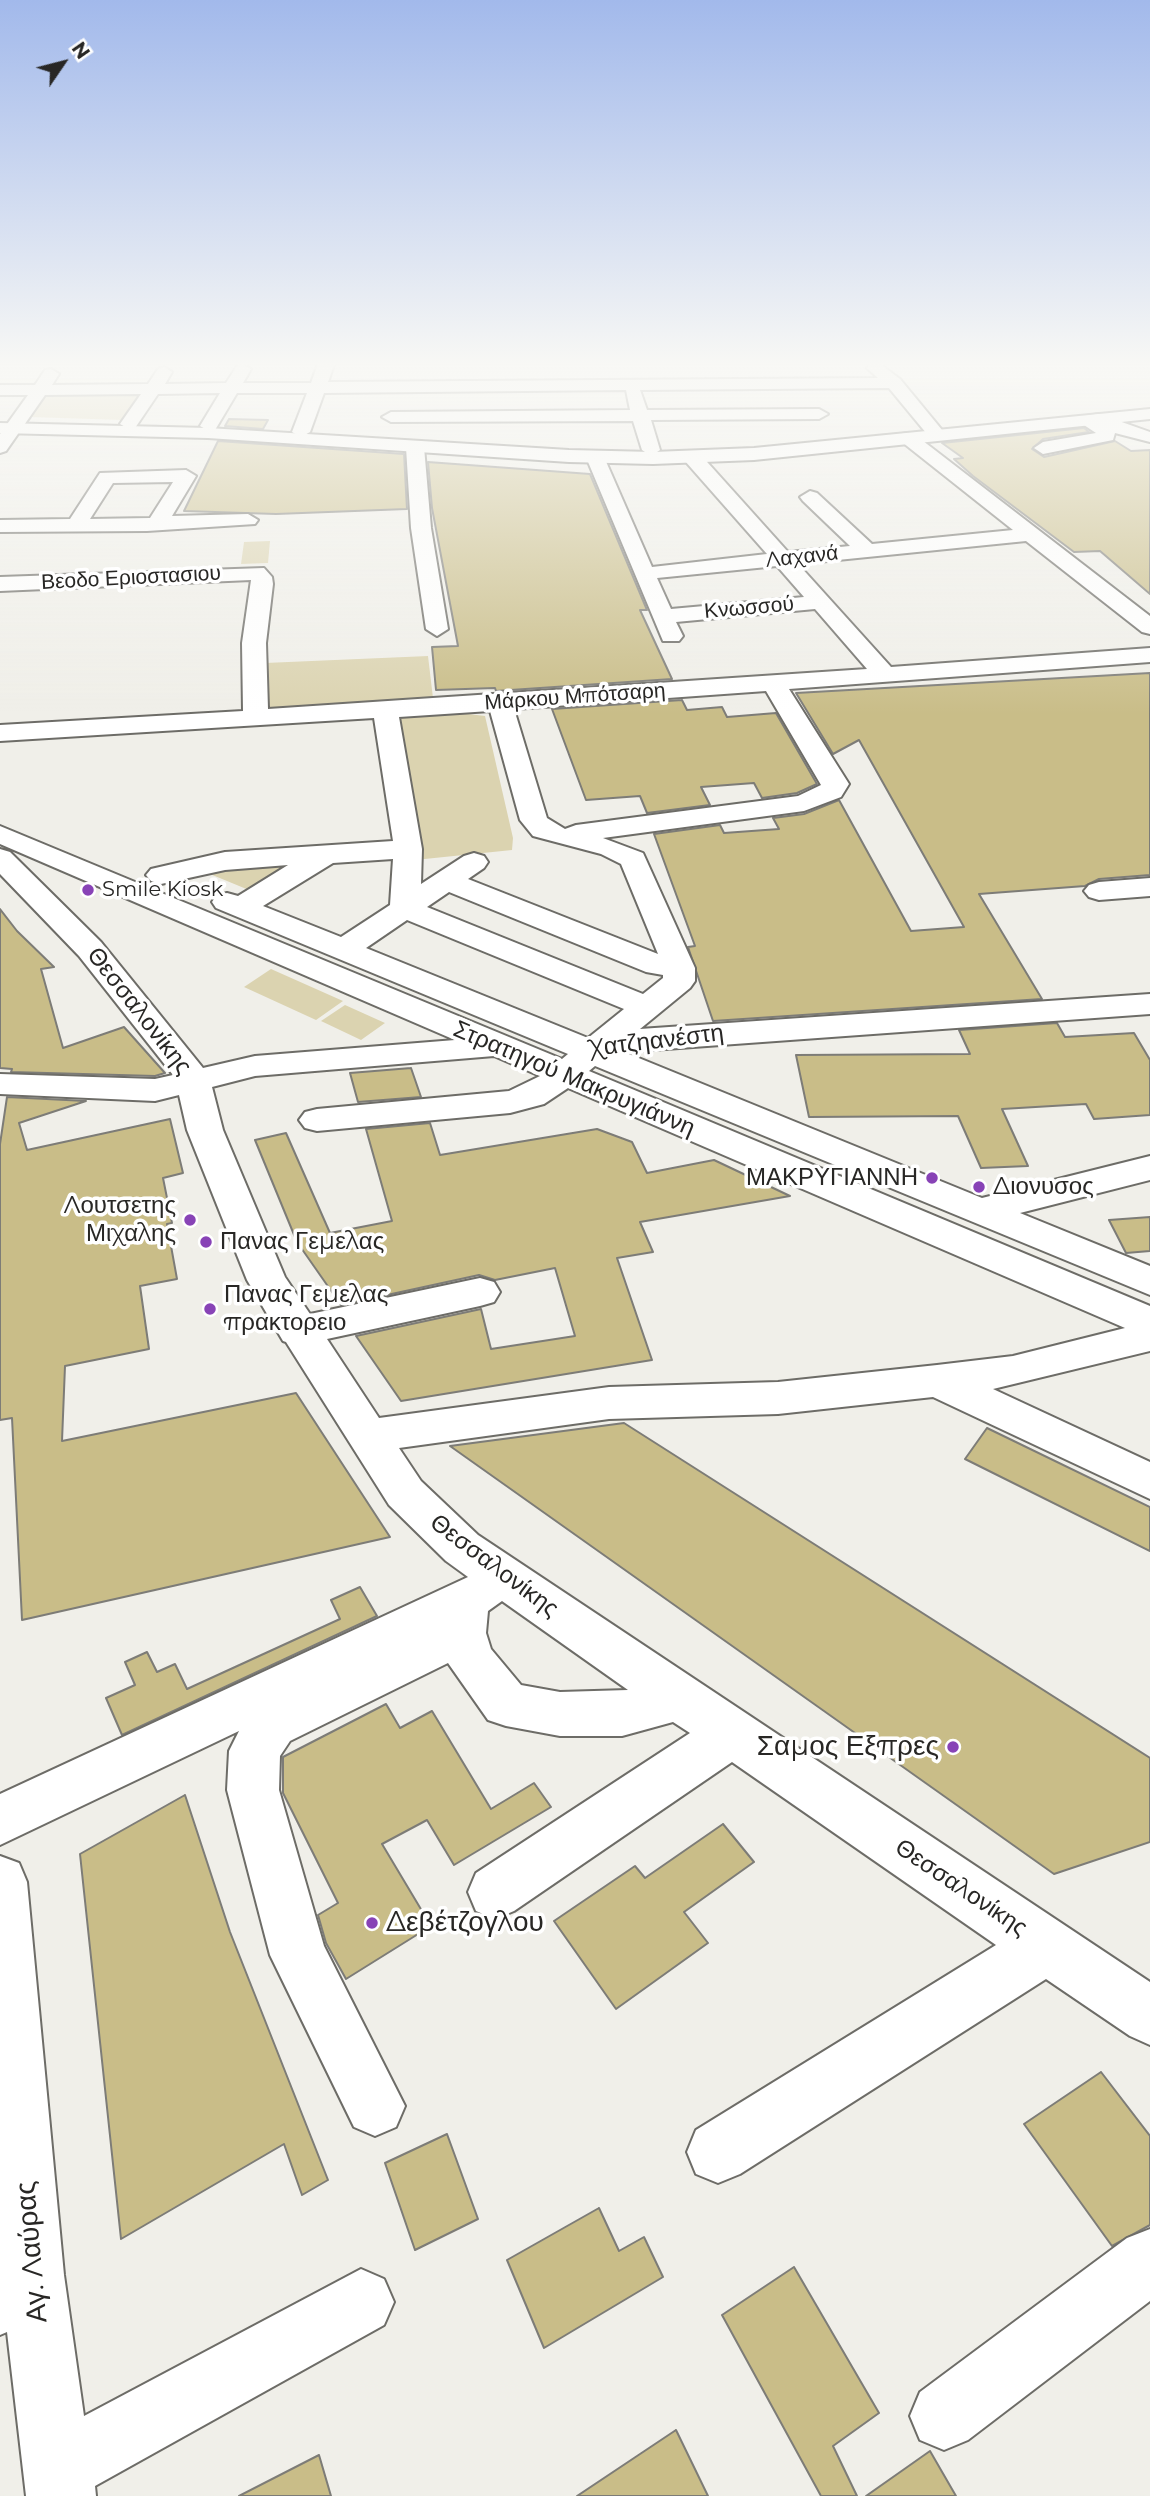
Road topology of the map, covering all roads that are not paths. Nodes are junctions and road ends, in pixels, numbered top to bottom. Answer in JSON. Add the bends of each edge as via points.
{"nodes":[{"id":1,"x":105,"y":480,"type":"edge"},
{"id":2,"x":183,"y":480,"type":"edge"},
{"id":3,"x":417,"y":480,"type":"edge"},
{"id":4,"x":606,"y":480,"type":"edge"},
{"id":5,"x":713,"y":480,"type":"edge"},
{"id":6,"x":962,"y":480,"type":"edge"},
{"id":7,"x":810,"y":497,"type":"dead end"},
{"id":8,"x":248,"y":520,"type":"dead end"},
{"id":9,"x":195,"y":521,"type":"junction"},
{"id":10,"x":158,"y":522,"type":"junction"},
{"id":11,"x":0,"y":526,"type":"edge"},
{"id":12,"x":75,"y":527,"type":"junction"},
{"id":13,"x":135,"y":527,"type":"junction"},
{"id":14,"x":1030,"y":534,"type":"junction"},
{"id":15,"x":867,"y":551,"type":"junction"},
{"id":16,"x":784,"y":559,"type":"junction"},
{"id":17,"x":657,"y":572,"type":"dead end"},
{"id":18,"x":184,"y":576,"type":"junction"},
{"id":19,"x":114,"y":579,"type":"junction"},
{"id":20,"x":0,"y":584,"type":"edge"},
{"id":21,"x":822,"y":602,"type":"junction"},
{"id":22,"x":1150,"y":628,"type":"edge"},
{"id":23,"x":437,"y":629,"type":"dead end"},
{"id":24,"x":1150,"y":655,"type":"edge"},
{"id":25,"x":886,"y":676,"type":"junction"},
{"id":26,"x":774,"y":684,"type":"junction"},
{"id":27,"x":500,"y":703,"type":"junction"},
{"id":28,"x":384,"y":709,"type":"junction"},
{"id":29,"x":257,"y":717,"type":"junction"},
{"id":30,"x":0,"y":733,"type":"edge"},
{"id":31,"x":0,"y":814,"type":"edge"},
{"id":32,"x":0,"y":834,"type":"edge"},
{"id":33,"x":558,"y":836,"type":"junction"},
{"id":34,"x":408,"y":849,"type":"junction"},
{"id":35,"x":327,"y":854,"type":"junction"},
{"id":36,"x":0,"y":858,"type":"edge"},
{"id":37,"x":474,"y":862,"type":"dead end"},
{"id":38,"x":161,"y":875,"type":"junction"},
{"id":39,"x":447,"y":881,"type":"junction"},
{"id":40,"x":1150,"y":887,"type":"edge"},
{"id":41,"x":1099,"y":891,"type":"dead end"},
{"id":42,"x":240,"y":907,"type":"junction"},
{"id":43,"x":405,"y":909,"type":"junction"},
{"id":44,"x":344,"y":950,"type":"junction"},
{"id":45,"x":679,"y":968,"type":"junction"},
{"id":46,"x":1150,"y":1004,"type":"edge"},
{"id":47,"x":646,"y":1007,"type":"junction"},
{"id":48,"x":417,"y":1012,"type":"junction"},
{"id":49,"x":497,"y":1046,"type":"junction"},
{"id":50,"x":593,"y":1051,"type":"junction"},
{"id":51,"x":415,"y":1053,"type":"junction"},
{"id":52,"x":563,"y":1075,"type":"junction"},
{"id":53,"x":193,"y":1080,"type":"junction"},
{"id":54,"x":0,"y":1084,"type":"edge"},
{"id":55,"x":317,"y":1120,"type":"dead end"},
{"id":56,"x":1150,"y":1168,"type":"edge"},
{"id":57,"x":979,"y":1211,"type":"junction"},
{"id":58,"x":1150,"y":1281,"type":"edge"},
{"id":59,"x":480,"y":1292,"type":"dead end"},
{"id":60,"x":1150,"y":1322,"type":"edge"},
{"id":61,"x":297,"y":1331,"type":"junction"},
{"id":62,"x":1150,"y":1336,"type":"edge"},
{"id":63,"x":937,"y":1381,"type":"junction"},
{"id":64,"x":367,"y":1436,"type":"junction"},
{"id":65,"x":1150,"y":1482,"type":"edge"},
{"id":66,"x":478,"y":1605,"type":"junction"},
{"id":67,"x":679,"y":1698,"type":"junction"},
{"id":68,"x":733,"y":1734,"type":"junction"},
{"id":69,"x":0,"y":1820,"type":"edge"},
{"id":70,"x":0,"y":1882,"type":"edge"},
{"id":71,"x":495,"y":1892,"type":"dead end"},
{"id":72,"x":1046,"y":1946,"type":"junction"},
{"id":73,"x":1150,"y":2016,"type":"edge"},
{"id":74,"x":375,"y":2106,"type":"dead end"},
{"id":75,"x":718,"y":2152,"type":"dead end"},
{"id":76,"x":1150,"y":2261,"type":"edge"},
{"id":77,"x":16,"y":2288,"type":"edge"},
{"id":78,"x":361,"y":2302,"type":"dead end"},
{"id":79,"x":944,"y":2416,"type":"dead end"},
{"id":80,"x":59,"y":2483,"type":"edge"}],
"edges":[{"from":1,"to":12,"type":"street"},
{"from":2,"to":10,"type":"street"},
{"from":3,"to":23,"type":"street"},
{"from":4,"to":21,"type":"street","name":"Κνωσσού","via":[[674,626]]},
{"from":5,"to":16,"type":"street"},
{"from":6,"to":14,"type":"street"},
{"from":7,"to":15,"type":"street"},
{"from":8,"to":9,"type":"street"},
{"from":9,"to":10,"type":"street"},
{"from":9,"to":18,"type":"street"},
{"from":10,"to":13,"type":"street"},
{"from":11,"to":12,"type":"street"},
{"from":12,"to":13,"type":"street"},
{"from":13,"to":19,"type":"street"},
{"from":14,"to":15,"type":"street","name":"Λαχανά"},
{"from":14,"to":22,"type":"street"},
{"from":15,"to":16,"type":"street","name":"Λαχανά"},
{"from":16,"to":17,"type":"street","name":"Λαχανά"},
{"from":16,"to":21,"type":"street"},
{"from":18,"to":19,"type":"street","name":"Βεοδο Εριοστασιου"},
{"from":18,"to":29,"type":"street","name":"Βεοδο Εριοστασιου","via":[[245,573],[261,577],[254,643]]},
{"from":19,"to":20,"type":"street","name":"Βεοδο Εριοστασιου"},
{"from":21,"to":25,"type":"street"},
{"from":24,"to":25,"type":"street","name":"Μάρκου Μπότσαρη"},
{"from":25,"to":26,"type":"street","name":"Μάρκου Μπότσαρη"},
{"from":26,"to":27,"type":"street","name":"Μάρκου Μπότσαρη"},
{"from":26,"to":33,"type":"street","via":[[836,785],[831,791],[804,803]]},
{"from":27,"to":28,"type":"street","name":"Μάρκου Μπότσαρη"},
{"from":27,"to":33,"type":"street","via":[[534,820]]},
{"from":28,"to":29,"type":"street","name":"Μάρκου Μπότσαρη"},
{"from":28,"to":34,"type":"street"},
{"from":29,"to":30,"type":"street","name":"Μάρκου Μπότσαρη"},
{"from":31,"to":38,"type":"street","name":"Στρατηγού Μακρυγιάννη"},
{"from":32,"to":48,"type":"street","name":"Στρατηγού Μακρυγιάννη"},
{"from":33,"to":45,"type":"street","via":[[610,848],[633,859]]},
{"from":34,"to":35,"type":"street"},
{"from":34,"to":43,"type":"street"},
{"from":35,"to":38,"type":"street","via":[[207,863]]},
{"from":35,"to":42,"type":"street"},
{"from":36,"to":53,"type":"street","name":"Θεσσαλονίκης","via":[[122,984]]},
{"from":37,"to":39,"type":"street"},
{"from":38,"to":42,"type":"street","name":"Στρατηγού Μακρυγιάννη"},
{"from":39,"to":43,"type":"street"},
{"from":39,"to":45,"type":"street","via":[[657,965]]},
{"from":40,"to":41,"type":"street"},
{"from":42,"to":44,"type":"street","name":"Στρατηγού Μακρυγιάννη"},
{"from":43,"to":44,"type":"street"},
{"from":43,"to":47,"type":"street"},
{"from":44,"to":50,"type":"street","name":"Στρατηγού Μακρυγιάννη"},
{"from":45,"to":47,"type":"street","via":[[679,981]]},
{"from":46,"to":50,"type":"street","name":"Χατζηανέστη","via":[[639,1039]]},
{"from":47,"to":50,"type":"street"},
{"from":48,"to":49,"type":"street","name":"Στρατηγού Μακρυγιάννη"},
{"from":48,"to":51,"type":"street","via":[[424,1035]]},
{"from":49,"to":50,"type":"street","name":"Χατζηανέστη"},
{"from":49,"to":51,"type":"street","name":"Χατζηανέστη"},
{"from":49,"to":52,"type":"street","name":"Στρατηγού Μακρυγιάννη"},
{"from":50,"to":52,"type":"street"},
{"from":50,"to":57,"type":"street","name":"Στρατηγού Μακρυγιάννη"},
{"from":51,"to":53,"type":"street","name":"Χατζηανέστη","via":[[254,1066]]},
{"from":52,"to":55,"type":"street","via":[[532,1096],[510,1102]]},
{"from":52,"to":60,"type":"street","name":"Στρατηγού Μακρυγιάννη"},
{"from":53,"to":54,"type":"street","name":"Χατζηανέστη","via":[[155,1090]]},
{"from":53,"to":61,"type":"street","name":"Θεσσαλονίκης","via":[[205,1130],[254,1253]]},
{"from":56,"to":57,"type":"street"},
{"from":57,"to":58,"type":"street","name":"Στρατηγού Μακρυγιάννη"},
{"from":59,"to":61,"type":"street"},
{"from":61,"to":64,"type":"street","name":"Θεσσαλονίκης"},
{"from":62,"to":63,"type":"street","via":[[1013,1371]]},
{"from":63,"to":64,"type":"street","via":[[778,1398],[609,1403]]},
{"from":63,"to":65,"type":"street"},
{"from":64,"to":66,"type":"street","name":"Θεσσαλονίκης","via":[[405,1493],[462,1548]]},
{"from":66,"to":67,"type":"street","name":"Θεσσαλονίκης"},
{"from":66,"to":67,"type":"street","via":[[470,1659],[506,1704],[560,1714],[622,1714]]},
{"from":66,"to":69,"type":"street"},
{"from":66,"to":74,"type":"street","via":[[272,1725],[255,1751],[253,1790],[299,1955]]},
{"from":67,"to":68,"type":"street","name":"Θεσσαλονίκης"},
{"from":68,"to":71,"type":"street"},
{"from":68,"to":72,"type":"street","name":"Θεσσαλονίκης"},
{"from":70,"to":77,"type":"street","name":"Αγ. Λαύρας"},
{"from":72,"to":73,"type":"street","name":"Θεσσαλονίκης"},
{"from":72,"to":75,"type":"street"},
{"from":76,"to":79,"type":"street"},
{"from":77,"to":80,"type":"street","name":"Αγ. Λαύρας"},
{"from":78,"to":80,"type":"street"}]}
